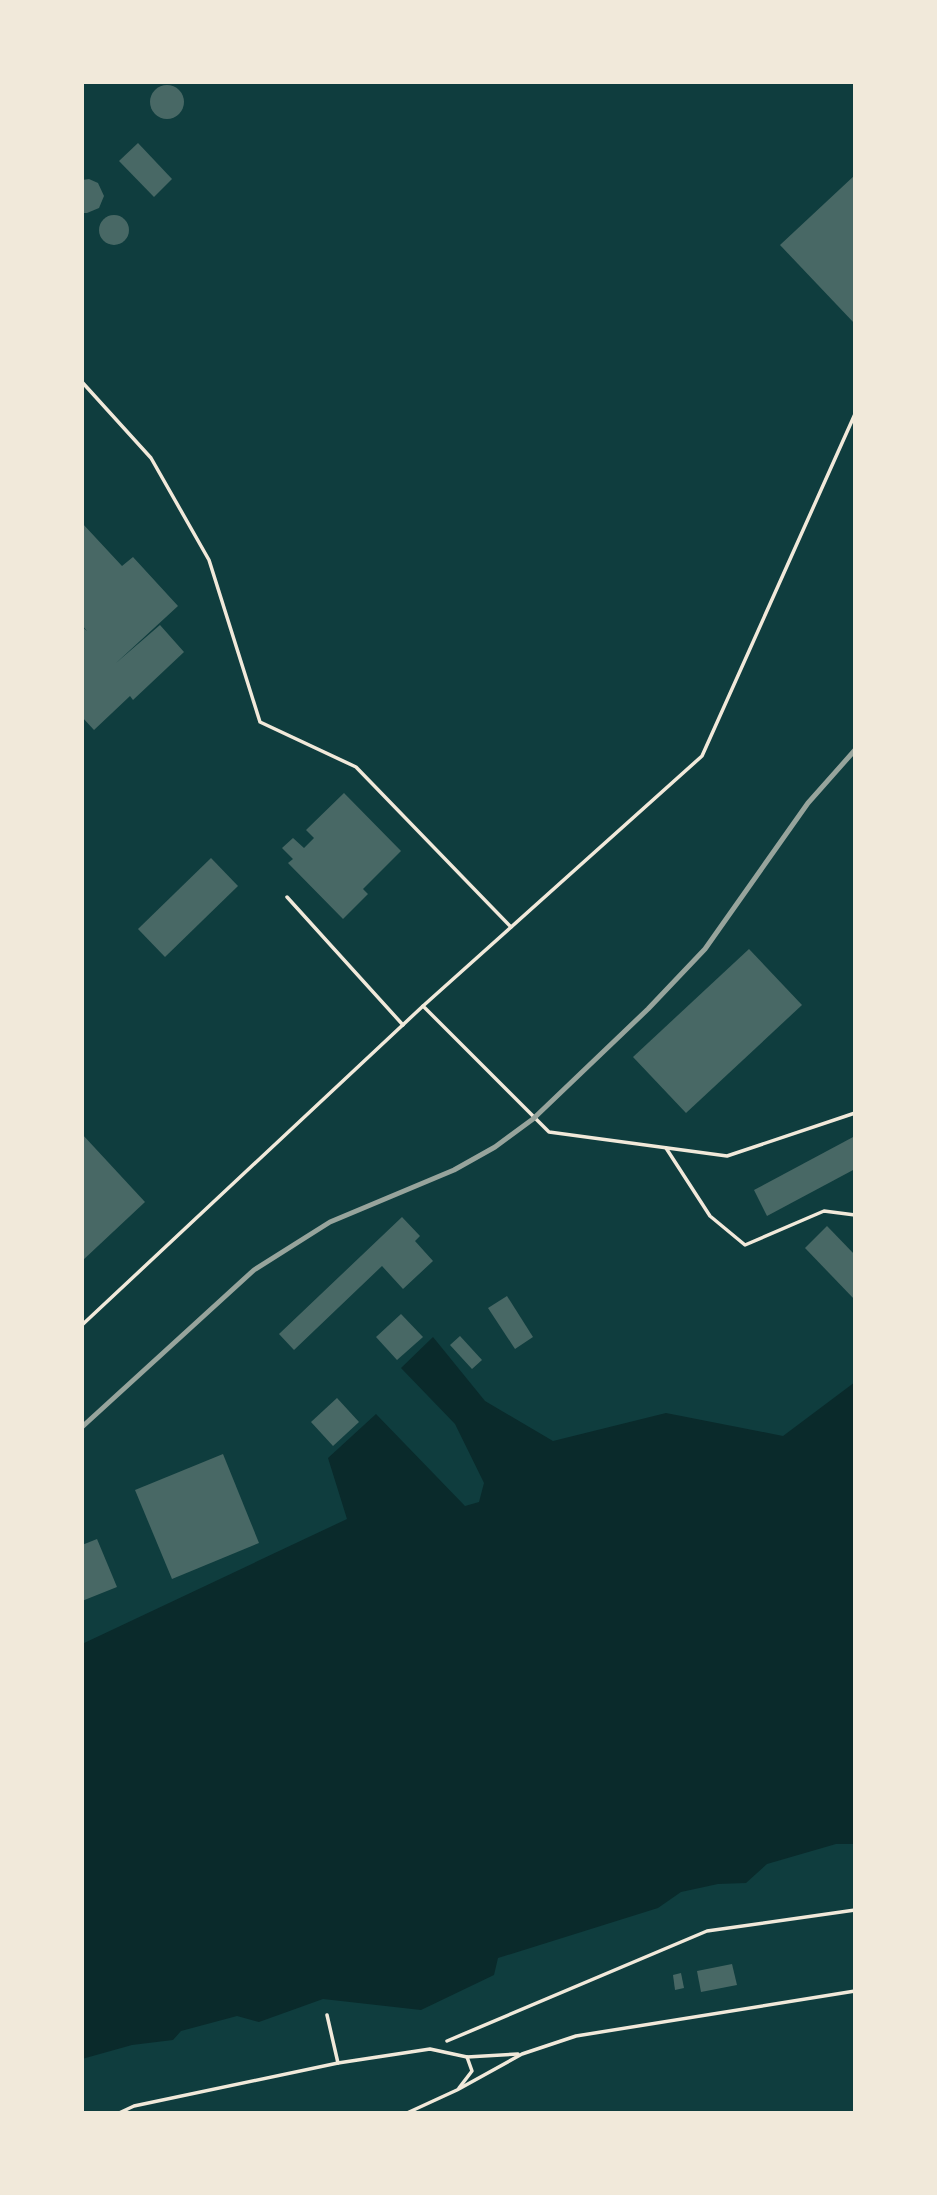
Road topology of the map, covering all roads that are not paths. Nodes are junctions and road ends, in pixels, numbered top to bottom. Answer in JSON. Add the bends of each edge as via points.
{"nodes":[{"id":1,"x":82,"y":382,"type":"edge"},
{"id":2,"x":855,"y":414,"type":"edge"},
{"id":3,"x":287,"y":897,"type":"dead end"},
{"id":4,"x":512,"y":928,"type":"junction"},
{"id":5,"x":423,"y":1006,"type":"junction"},
{"id":6,"x":403,"y":1025,"type":"junction"},
{"id":7,"x":855,"y":1113,"type":"edge"},
{"id":8,"x":665,"y":1147,"type":"junction"},
{"id":9,"x":855,"y":1215,"type":"edge"},
{"id":10,"x":82,"y":1325,"type":"edge"},
{"id":11,"x":855,"y":1991,"type":"edge"},
{"id":12,"x":327,"y":2015,"type":"dead end"},
{"id":13,"x":522,"y":2054,"type":"junction"},
{"id":14,"x":467,"y":2057,"type":"junction"},
{"id":15,"x":338,"y":2063,"type":"junction"},
{"id":16,"x":457,"y":2090,"type":"junction"},
{"id":17,"x":119,"y":2113,"type":"edge"},
{"id":18,"x":407,"y":2113,"type":"edge"}],
"edges":[{"from":1,"to":4,"type":"lane","via":[[151,458],[209,560],[260,722],[356,767]]},
{"from":2,"to":4,"type":"lane","via":[[702,756]]},
{"from":3,"to":6,"type":"lane"},
{"from":4,"to":5,"type":"lane"},
{"from":5,"to":6,"type":"lane"},
{"from":5,"to":8,"type":"lane","via":[[549,1132]]},
{"from":6,"to":10,"type":"lane"},
{"from":7,"to":8,"type":"lane","via":[[727,1156]]},
{"from":8,"to":9,"type":"lane","via":[[710,1216],[745,1245],[824,1211]]},
{"from":11,"to":13,"type":"lane","via":[[576,2036]]},
{"from":12,"to":15,"type":"lane"},
{"from":13,"to":14,"type":"lane"},
{"from":13,"to":16,"type":"lane"},
{"from":14,"to":15,"type":"lane","via":[[430,2049]]},
{"from":14,"to":16,"type":"lane","via":[[472,2071]]},
{"from":15,"to":17,"type":"lane"},
{"from":16,"to":18,"type":"lane"}]}
